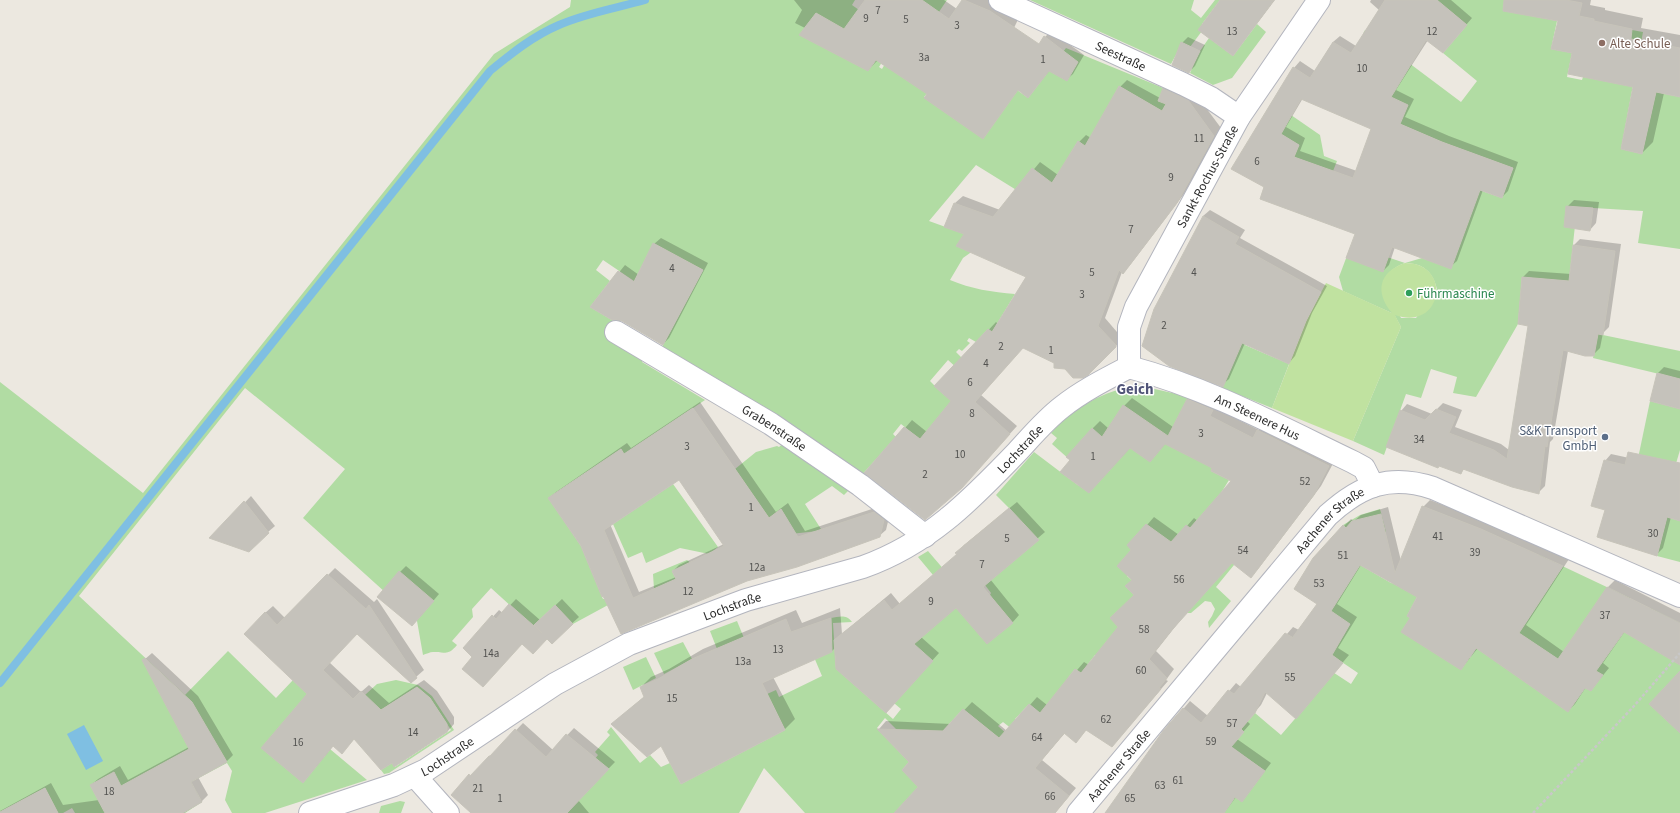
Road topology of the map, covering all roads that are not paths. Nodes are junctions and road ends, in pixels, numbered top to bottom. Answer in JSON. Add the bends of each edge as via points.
{"nodes":[{"id":1,"x":1000,"y":0,"type":"edge"},
{"id":2,"x":1319,"y":0,"type":"edge"},
{"id":3,"x":1239,"y":117,"type":"junction"},
{"id":4,"x":616,"y":332,"type":"dead end"},
{"id":5,"x":1130,"y":367,"type":"junction"},
{"id":6,"x":1373,"y":486,"type":"junction"},
{"id":7,"x":925,"y":536,"type":"junction"},
{"id":8,"x":1680,"y":596,"type":"edge"},
{"id":9,"x":415,"y":776,"type":"junction"},
{"id":10,"x":310,"y":813,"type":"edge"},
{"id":11,"x":448,"y":813,"type":"edge"},
{"id":12,"x":1078,"y":813,"type":"edge"}],
"edges":[{"from":1,"to":3,"type":"street","name":"Seestraße","via":[[1183,84],[1211,98]]},
{"from":2,"to":3,"type":"street","name":"Sankt-Rochus-Straße"},
{"from":3,"to":5,"type":"street","name":"Sankt-Rochus-Straße","via":[[1136,307],[1129,327]]},
{"from":4,"to":7,"type":"street","name":"Grabenstraße","via":[[772,424],[860,485]]},
{"from":5,"to":6,"type":"street","name":"Am Steenere Hus","via":[[1214,396],[1353,462],[1364,468]]},
{"from":5,"to":7,"type":"street","name":"Lochstraße","via":[[1085,391],[1062,407],[971,499]]},
{"from":6,"to":8,"type":"street","name":"Aachener Straße","via":[[1387,482],[1408,482],[1433,488]]},
{"from":6,"to":12,"type":"street","name":"Aachener Straße","via":[[1350,497],[1328,515]]},
{"from":7,"to":9,"type":"street","name":"Lochstraße","via":[[909,547],[874,563],[746,600],[629,644],[555,684]]},
{"from":9,"to":10,"type":"street","name":"Lochstraße"},
{"from":9,"to":11,"type":"street"}]}
